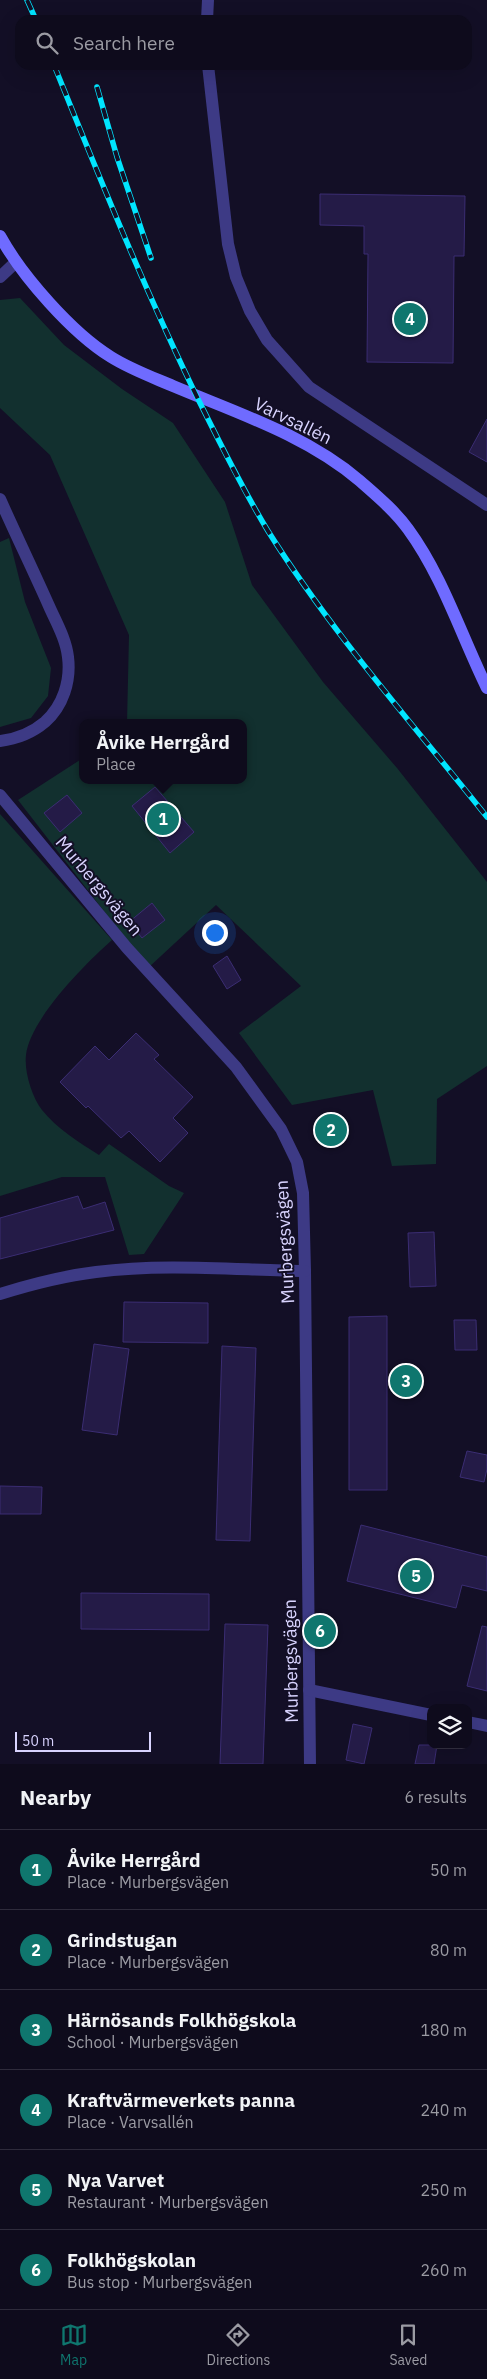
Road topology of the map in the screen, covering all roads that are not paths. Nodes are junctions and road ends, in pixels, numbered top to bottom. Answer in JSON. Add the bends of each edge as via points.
{"nodes":[{"id":1,"x":208,"y":0,"type":"edge"},
{"id":2,"x":207,"y":15,"type":"edge"},
{"id":3,"x":208,"y":70,"type":"edge"},
{"id":4,"x":0,"y":236,"type":"edge"},
{"id":5,"x":16,"y":262,"type":"junction"},
{"id":6,"x":0,"y":277,"type":"edge"},
{"id":7,"x":0,"y":499,"type":"edge"},
{"id":8,"x":487,"y":504,"type":"edge"},
{"id":9,"x":486,"y":684,"type":"edge"},
{"id":10,"x":0,"y":741,"type":"edge"},
{"id":11,"x":0,"y":796,"type":"edge"},
{"id":12,"x":305,"y":1271,"type":"junction"},
{"id":13,"x":0,"y":1294,"type":"edge"},
{"id":14,"x":309,"y":1690,"type":"junction"},
{"id":15,"x":427,"y":1714,"type":"edge"},
{"id":16,"x":472,"y":1723,"type":"edge"},
{"id":17,"x":487,"y":1726,"type":"edge"},
{"id":18,"x":310,"y":1764,"type":"edge"}],
"edges":[{"from":1,"to":2,"type":"street"},
{"from":3,"to":8,"type":"street","name":"Varvsallén","via":[[228,244],[236,277],[267,340],[309,387]]},
{"from":4,"to":5,"type":"street","name":"Varvsallén"},
{"from":5,"to":6,"type":"street"},
{"from":5,"to":9,"type":"street","name":"Varvsallén","via":[[46,300],[110,357],[305,443],[366,487],[407,528],[425,554]]},
{"from":7,"to":10,"type":"street","via":[[57,624],[68,656],[68,677],[63,698],[52,715],[36,729],[13,740]]},
{"from":11,"to":12,"type":"street","name":"Murbergsvägen","via":[[127,948],[236,1067],[281,1129],[297,1162],[303,1193]]},
{"from":12,"to":13,"type":"street","via":[[164,1269],[97,1272],[40,1281]]},
{"from":12,"to":14,"type":"street","name":"Murbergsvägen"},
{"from":14,"to":15,"type":"street"},
{"from":14,"to":18,"type":"street","name":"Murbergsvägen"},
{"from":16,"to":17,"type":"street"}]}
